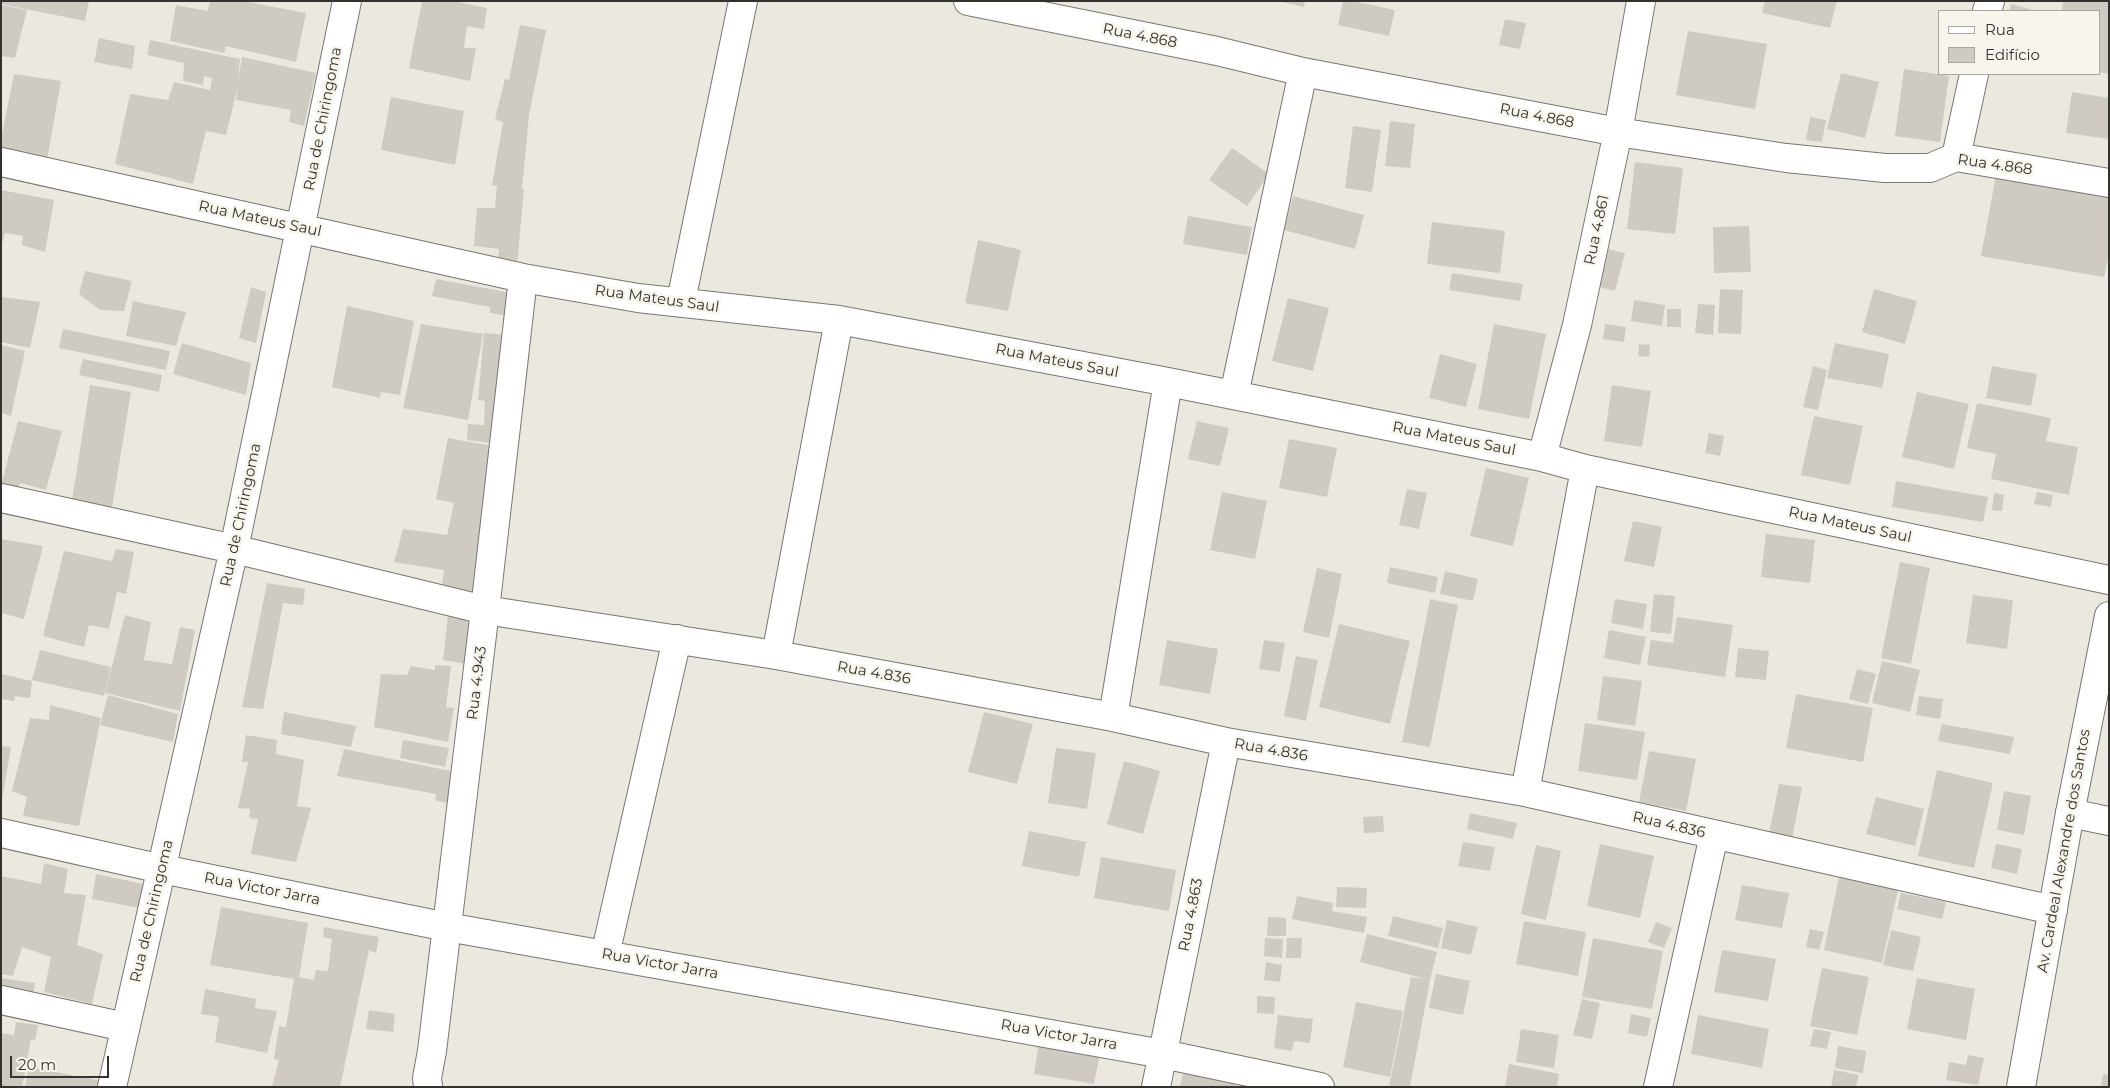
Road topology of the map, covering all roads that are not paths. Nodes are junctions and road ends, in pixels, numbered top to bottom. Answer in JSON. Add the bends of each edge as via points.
{"nodes":[{"id":1,"x":347,"y":1,"type":"edge"},
{"id":2,"x":743,"y":1,"type":"edge"},
{"id":3,"x":968,"y":1,"type":"edge"},
{"id":4,"x":1641,"y":1,"type":"edge"},
{"id":5,"x":1303,"y":72,"type":"junction"},
{"id":6,"x":1974,"y":75,"type":"edge"},
{"id":7,"x":1618,"y":132,"type":"junction"},
{"id":8,"x":1956,"y":157,"type":"junction"},
{"id":9,"x":1,"y":162,"type":"edge"},
{"id":10,"x":2109,"y":183,"type":"edge"},
{"id":11,"x":301,"y":228,"type":"junction"},
{"id":12,"x":523,"y":278,"type":"junction"},
{"id":13,"x":682,"y":302,"type":"junction"},
{"id":14,"x":839,"y":320,"type":"junction"},
{"id":15,"x":1168,"y":382,"type":"junction"},
{"id":16,"x":1234,"y":395,"type":"junction"},
{"id":17,"x":1542,"y":457,"type":"junction"},
{"id":18,"x":1584,"y":469,"type":"junction"},
{"id":19,"x":1,"y":498,"type":"edge"},
{"id":20,"x":234,"y":549,"type":"junction"},
{"id":21,"x":2109,"y":580,"type":"edge"},
{"id":22,"x":485,"y":610,"type":"junction"},
{"id":23,"x":2109,"y":616,"type":"edge"},
{"id":24,"x":678,"y":639,"type":"junction"},
{"id":25,"x":776,"y":655,"type":"junction"},
{"id":26,"x":1113,"y":717,"type":"junction"},
{"id":27,"x":1226,"y":742,"type":"junction"},
{"id":28,"x":1525,"y":792,"type":"junction"},
{"id":29,"x":2070,"y":813,"type":"junction"},
{"id":30,"x":2109,"y":822,"type":"edge"},
{"id":31,"x":1,"y":833,"type":"edge"},
{"id":32,"x":1714,"y":835,"type":"junction"},
{"id":33,"x":162,"y":869,"type":"junction"},
{"id":34,"x":2053,"y":910,"type":"junction"},
{"id":35,"x":447,"y":927,"type":"junction"},
{"id":36,"x":605,"y":955,"type":"junction"},
{"id":37,"x":1,"y":1000,"type":"edge"},
{"id":38,"x":125,"y":1027,"type":"junction"},
{"id":39,"x":1163,"y":1054,"type":"junction"},
{"id":40,"x":112,"y":1087,"type":"edge"},
{"id":41,"x":428,"y":1087,"type":"edge"},
{"id":42,"x":1156,"y":1087,"type":"edge"},
{"id":43,"x":1320,"y":1087,"type":"edge"},
{"id":44,"x":1658,"y":1087,"type":"edge"},
{"id":45,"x":2021,"y":1087,"type":"edge"}],
"edges":[{"from":1,"to":11,"type":"street","name":"Rua de Chiringoma"},
{"from":2,"to":13,"type":"street"},
{"from":3,"to":5,"type":"street","name":"Rua 4.868","via":[[1217,50]]},
{"from":4,"to":7,"type":"street","name":"Rua 4.861"},
{"from":5,"to":7,"type":"street","name":"Rua 4.868"},
{"from":5,"to":16,"type":"street"},
{"from":6,"to":8,"type":"street"},
{"from":7,"to":8,"type":"street","name":"Rua 4.868","via":[[1786,158],[1885,168],[1930,168]]},
{"from":7,"to":17,"type":"street","name":"Rua 4.861","via":[[1577,325]]},
{"from":8,"to":10,"type":"street","name":"Rua 4.868"},
{"from":9,"to":11,"type":"street","name":"Rua Mateus Saul"},
{"from":11,"to":12,"type":"street","name":"Rua Mateus Saul"},
{"from":11,"to":20,"type":"street","name":"Rua de Chiringoma"},
{"from":12,"to":13,"type":"street","name":"Rua Mateus Saul","via":[[638,298]]},
{"from":12,"to":22,"type":"street","name":"Rua 4.943"},
{"from":13,"to":14,"type":"street","name":"Rua Mateus Saul"},
{"from":14,"to":15,"type":"street","name":"Rua Mateus Saul"},
{"from":14,"to":25,"type":"street"},
{"from":15,"to":16,"type":"street","name":"Rua Mateus Saul"},
{"from":15,"to":26,"type":"street"},
{"from":16,"to":17,"type":"street","name":"Rua Mateus Saul"},
{"from":17,"to":18,"type":"street","name":"Rua Mateus Saul"},
{"from":18,"to":21,"type":"street","name":"Rua Mateus Saul"},
{"from":18,"to":28,"type":"street"},
{"from":19,"to":20,"type":"street","name":"Rua 4.836"},
{"from":20,"to":22,"type":"street","name":"Rua 4.836"},
{"from":20,"to":33,"type":"street","name":"Rua de Chiringoma"},
{"from":22,"to":24,"type":"street","name":"Rua 4.836"},
{"from":22,"to":35,"type":"street","name":"Rua 4.943"},
{"from":23,"to":29,"type":"street","name":"Av. Cardeal Alexandre dos Santos"},
{"from":24,"to":25,"type":"street","name":"Rua 4.836"},
{"from":24,"to":36,"type":"street"},
{"from":25,"to":26,"type":"street","name":"Rua 4.836"},
{"from":26,"to":27,"type":"street","name":"Rua 4.836"},
{"from":27,"to":28,"type":"street","name":"Rua 4.836"},
{"from":27,"to":39,"type":"street","name":"Rua 4.863"},
{"from":28,"to":32,"type":"street","name":"Rua 4.836"},
{"from":29,"to":30,"type":"street"},
{"from":29,"to":34,"type":"street","name":"Av. Cardeal Alexandre dos Santos"},
{"from":31,"to":33,"type":"street","name":"Rua Victor Jarra"},
{"from":32,"to":34,"type":"street","name":"Rua 4.836"},
{"from":32,"to":44,"type":"street"},
{"from":33,"to":35,"type":"street","name":"Rua Victor Jarra"},
{"from":33,"to":38,"type":"street","name":"Rua de Chiringoma"},
{"from":34,"to":45,"type":"street","name":"Av. Cardeal Alexandre dos Santos"},
{"from":35,"to":36,"type":"street","name":"Rua Victor Jarra"},
{"from":35,"to":41,"type":"street","name":"Rua 4.943"},
{"from":36,"to":39,"type":"street","name":"Rua Victor Jarra"},
{"from":37,"to":38,"type":"street"},
{"from":38,"to":40,"type":"street","name":"Rua de Chiringoma"},
{"from":39,"to":42,"type":"street","name":"Rua 4.863"},
{"from":39,"to":43,"type":"street","name":"Rua Victor Jarra"}]}
